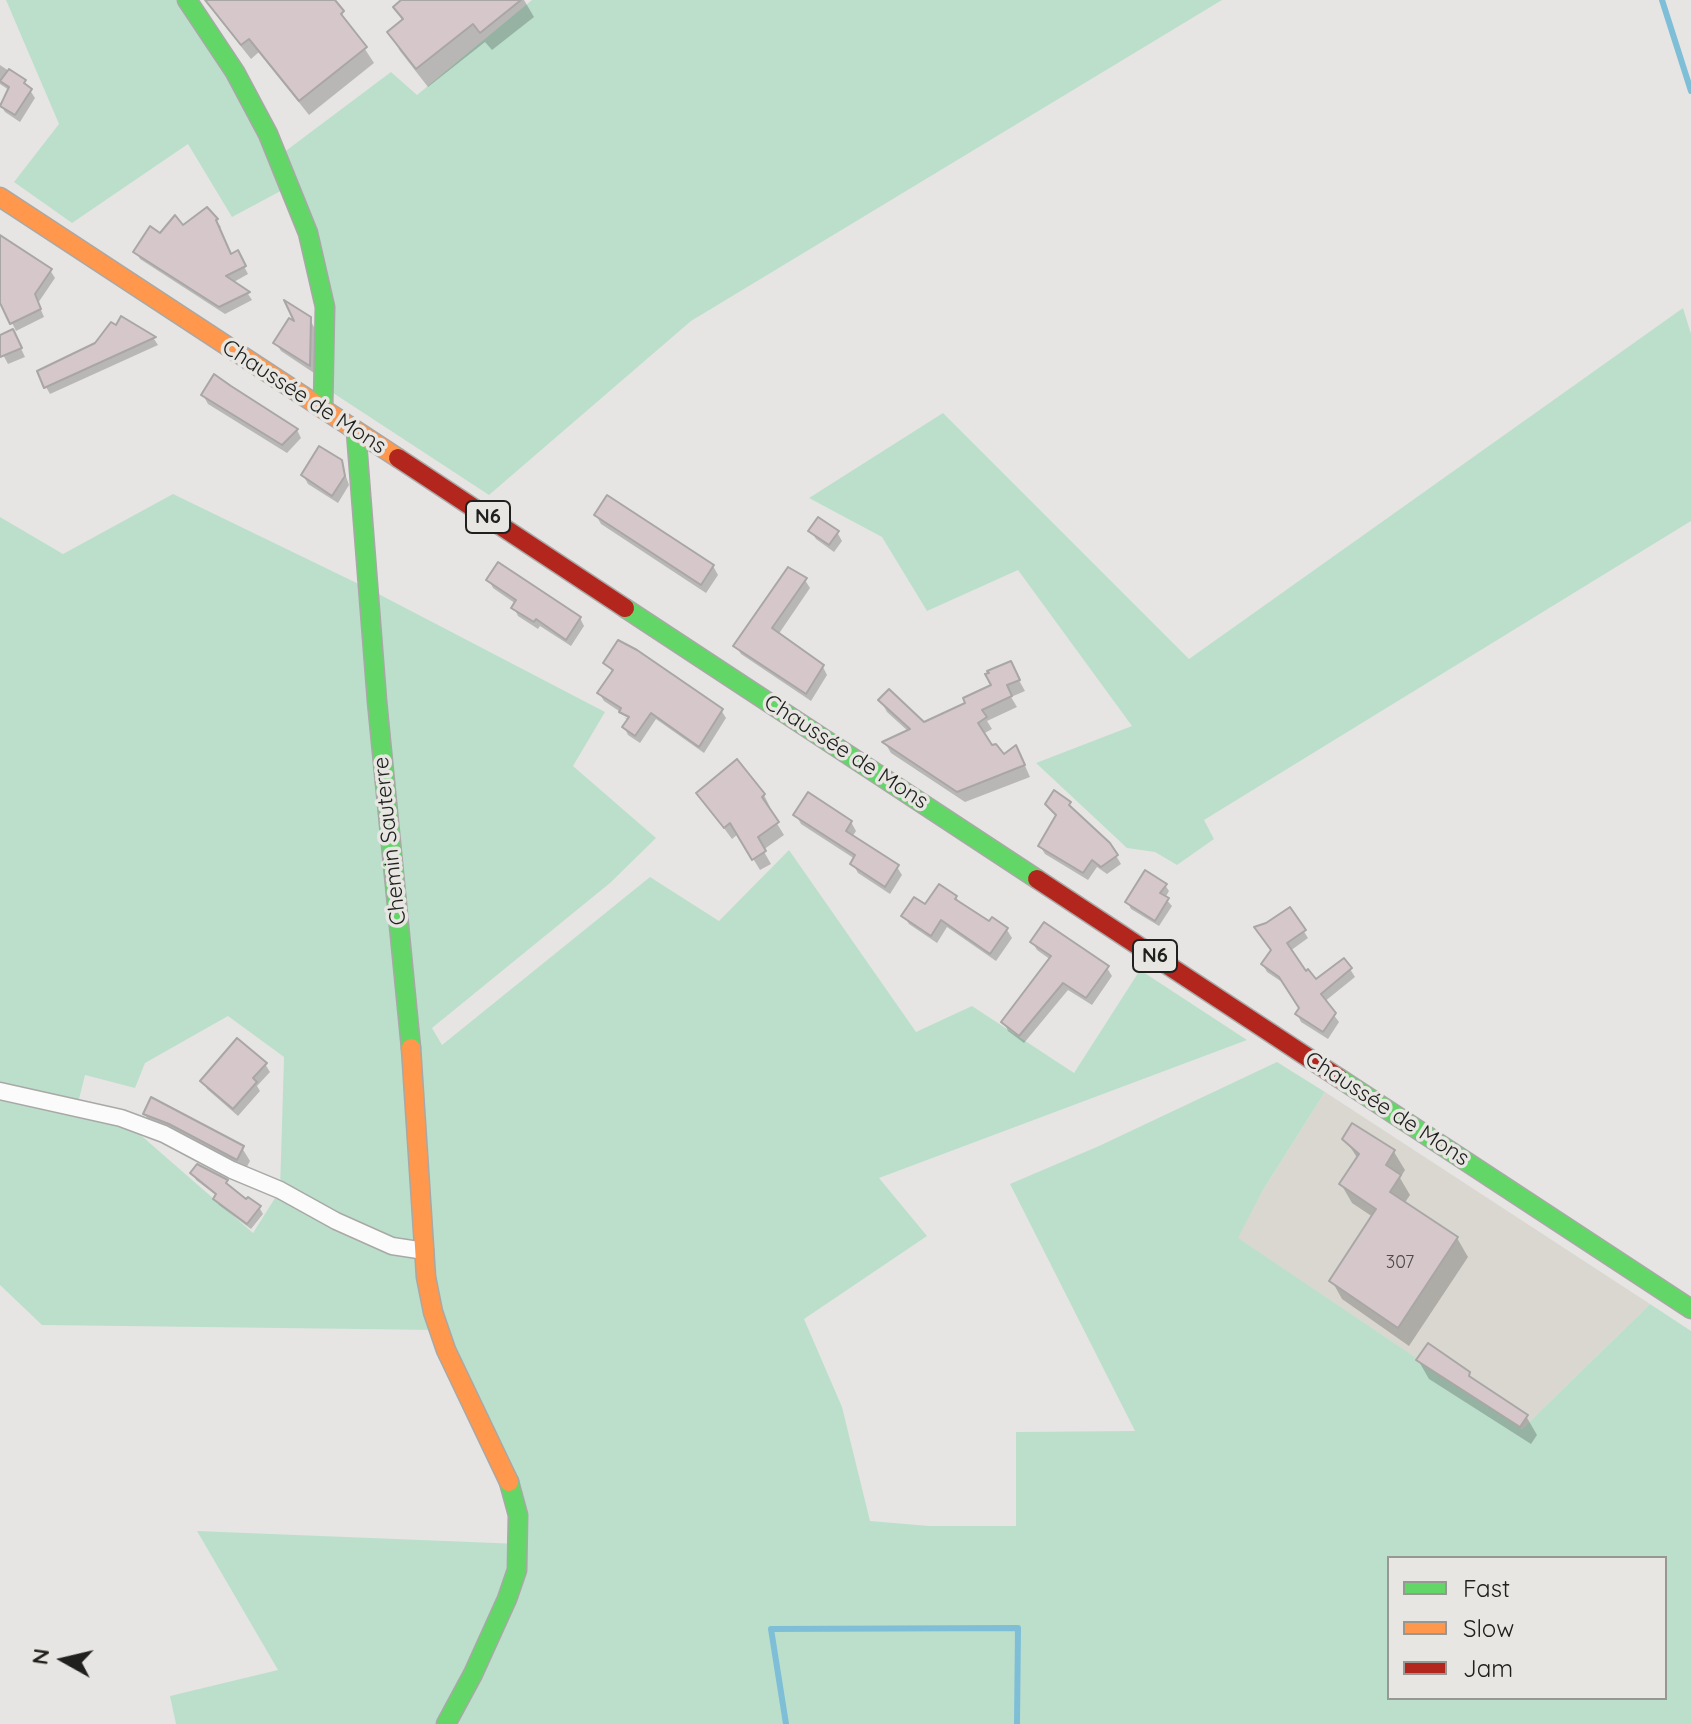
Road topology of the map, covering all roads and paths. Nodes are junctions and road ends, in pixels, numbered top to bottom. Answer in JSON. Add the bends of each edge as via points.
{"nodes":[{"id":1,"x":187,"y":0,"type":"edge"},
{"id":2,"x":0,"y":197,"type":"edge"},
{"id":3,"x":323,"y":408,"type":"junction"},
{"id":4,"x":356,"y":431,"type":"junction"},
{"id":5,"x":0,"y":1091,"type":"edge"},
{"id":6,"x":425,"y":1251,"type":"junction"},
{"id":7,"x":1691,"y":1309,"type":"edge"},
{"id":8,"x":446,"y":1724,"type":"edge"}],
"edges":[{"from":1,"to":3,"type":"main road","via":[[268,134],[308,233],[325,307]]},
{"from":2,"to":3,"type":"main road","name":"Chaussée de Mons","number":"N6"},
{"from":3,"to":4,"type":"main road","name":"Chaussée de Mons","number":"N6"},
{"from":4,"to":6,"type":"main road","name":"Chemin Sauterre"},
{"from":4,"to":7,"type":"main road","name":"Chaussée de Mons","number":"N6"},
{"from":5,"to":6,"type":"street","via":[[121,1118],[164,1134],[336,1221],[392,1246]]},
{"from":6,"to":8,"type":"main road","name":"Chemin Sauterre","via":[[439,1330],[509,1481],[520,1544],[517,1570],[496,1626]]}]}
